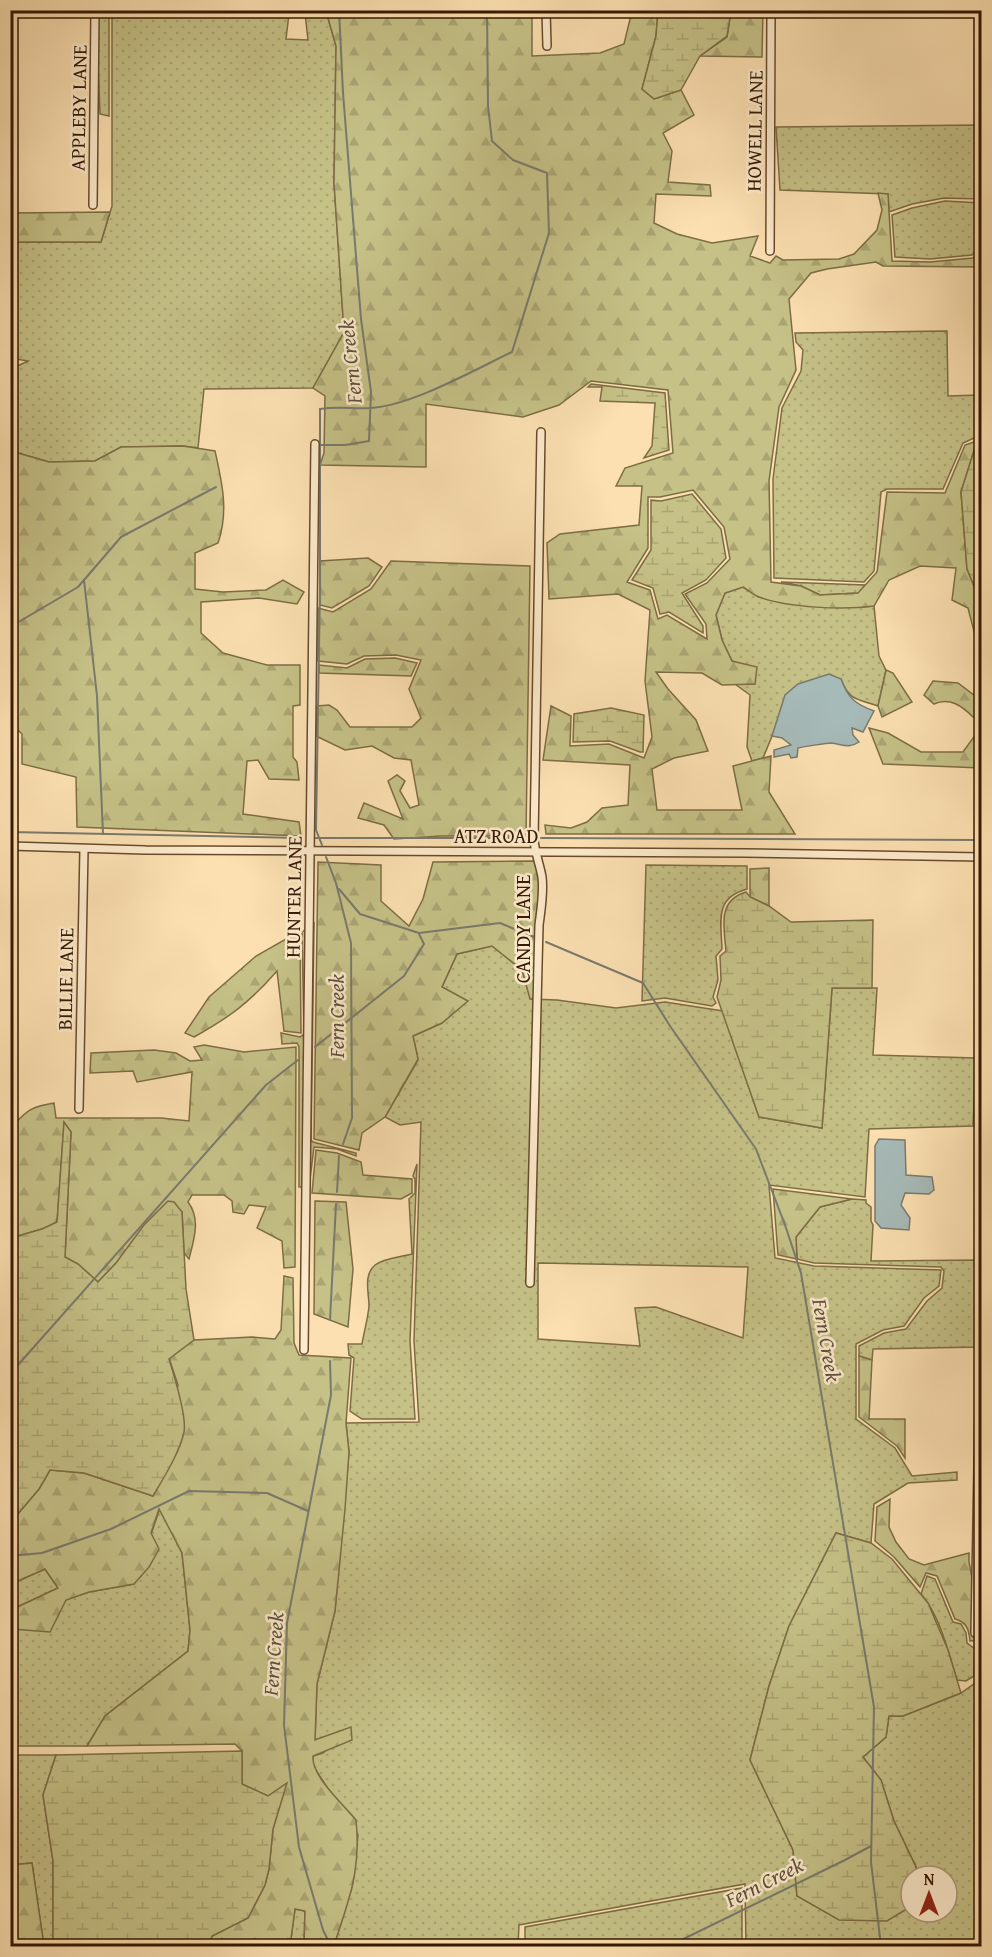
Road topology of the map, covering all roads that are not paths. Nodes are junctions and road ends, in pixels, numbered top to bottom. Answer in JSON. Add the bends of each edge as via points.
{"nodes":[{"id":1,"x":95,"y":10,"type":"edge"},
{"id":2,"x":546,"y":10,"type":"edge"},
{"id":3,"x":771,"y":10,"type":"edge"},
{"id":4,"x":547,"y":46,"type":"dead end"},
{"id":5,"x":93,"y":205,"type":"dead end"},
{"id":6,"x":770,"y":251,"type":"dead end"},
{"id":7,"x":541,"y":432,"type":"dead end"},
{"id":8,"x":315,"y":444,"type":"dead end"},
{"id":9,"x":10,"y":846,"type":"edge"},
{"id":10,"x":84,"y":849,"type":"junction"},
{"id":11,"x":310,"y":851,"type":"junction"},
{"id":12,"x":535,"y":852,"type":"junction"},
{"id":13,"x":981,"y":856,"type":"edge"},
{"id":14,"x":79,"y":1109,"type":"dead end"},
{"id":15,"x":981,"y":1248,"type":"edge"},
{"id":16,"x":531,"y":1283,"type":"dead end"},
{"id":17,"x":304,"y":1350,"type":"dead end"},
{"id":18,"x":975,"y":1634,"type":"dead end"}],
"edges":[{"from":1,"to":5,"type":"street","name":"APPLEBY LANE"},
{"from":2,"to":4,"type":"street"},
{"from":3,"to":6,"type":"street","name":"HOWELL LANE"},
{"from":7,"to":12,"type":"street","name":"CANDY LANE"},
{"from":8,"to":11,"type":"street","name":"HUNTER LANE"},
{"from":9,"to":10,"type":"street","name":"ATZ ROAD"},
{"from":10,"to":11,"type":"street","name":"ATZ ROAD"},
{"from":10,"to":14,"type":"street","name":"BILLIE LANE"},
{"from":11,"to":12,"type":"street","name":"ATZ ROAD"},
{"from":11,"to":17,"type":"street","name":"HUNTER LANE"},
{"from":12,"to":13,"type":"street","name":"ATZ ROAD"},
{"from":12,"to":16,"type":"street","name":"CANDY LANE","via":[[543,899],[539,925]]},
{"from":15,"to":18,"type":"street"}]}
